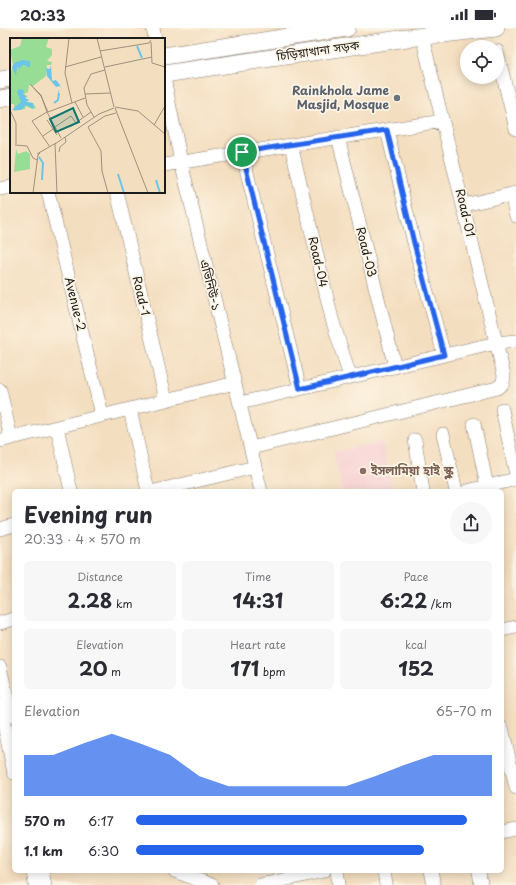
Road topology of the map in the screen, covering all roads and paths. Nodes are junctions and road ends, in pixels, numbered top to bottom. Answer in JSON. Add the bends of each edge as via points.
{"nodes":[{"id":1,"x":153,"y":28,"type":"edge"},
{"id":2,"x":347,"y":28,"type":"edge"},
{"id":3,"x":494,"y":28,"type":"edge"},
{"id":4,"x":412,"y":34,"type":"edge"},
{"id":5,"x":155,"y":38,"type":"edge"},
{"id":6,"x":495,"y":40,"type":"edge"},
{"id":7,"x":165,"y":56,"type":"edge"},
{"id":8,"x":165,"y":74,"type":"edge"},
{"id":9,"x":10,"y":78,"type":"edge"},
{"id":10,"x":0,"y":80,"type":"edge"},
{"id":11,"x":504,"y":80,"type":"edge"},
{"id":12,"x":165,"y":83,"type":"edge"},
{"id":13,"x":10,"y":97,"type":"edge"},
{"id":14,"x":0,"y":99,"type":"edge"},
{"id":15,"x":443,"y":121,"type":"junction"},
{"id":16,"x":516,"y":129,"type":"edge"},
{"id":17,"x":387,"y":130,"type":"junction"},
{"id":18,"x":338,"y":138,"type":"junction"},
{"id":19,"x":291,"y":145,"type":"junction"},
{"id":20,"x":242,"y":152,"type":"junction"},
{"id":21,"x":180,"y":162,"type":"junction"},
{"id":22,"x":165,"y":164,"type":"edge"},
{"id":23,"x":10,"y":187,"type":"edge"},
{"id":24,"x":0,"y":189,"type":"edge"},
{"id":25,"x":48,"y":193,"type":"edge"},
{"id":26,"x":117,"y":193,"type":"edge"},
{"id":27,"x":513,"y":193,"type":"edge"},
{"id":28,"x":464,"y":205,"type":"junction"},
{"id":29,"x":516,"y":216,"type":"edge"},
{"id":30,"x":516,"y":341,"type":"edge"},
{"id":31,"x":496,"y":343,"type":"junction"},
{"id":32,"x":444,"y":355,"type":"junction"},
{"id":33,"x":395,"y":367,"type":"junction"},
{"id":34,"x":350,"y":377,"type":"junction"},
{"id":35,"x":235,"y":383,"type":"junction"},
{"id":36,"x":300,"y":389,"type":"junction"},
{"id":37,"x":0,"y":390,"type":"edge"},
{"id":38,"x":166,"y":400,"type":"junction"},
{"id":39,"x":240,"y":403,"type":"junction"},
{"id":40,"x":502,"y":408,"type":"dead end"},
{"id":41,"x":130,"y":409,"type":"junction"},
{"id":42,"x":102,"y":415,"type":"junction"},
{"id":43,"x":474,"y":424,"type":"dead end"},
{"id":44,"x":57,"y":427,"type":"junction"},
{"id":45,"x":443,"y":434,"type":"dead end"},
{"id":46,"x":6,"y":439,"type":"edge"},
{"id":47,"x":415,"y":440,"type":"dead end"},
{"id":48,"x":251,"y":448,"type":"junction"},
{"id":49,"x":255,"y":467,"type":"junction"},
{"id":50,"x":516,"y":475,"type":"edge"},
{"id":51,"x":516,"y":479,"type":"edge"},
{"id":52,"x":487,"y":486,"type":"junction"},
{"id":53,"x":71,"y":489,"type":"edge"},
{"id":54,"x":148,"y":489,"type":"edge"},
{"id":55,"x":172,"y":489,"type":"edge"},
{"id":56,"x":260,"y":489,"type":"edge"},
{"id":57,"x":423,"y":489,"type":"edge"},
{"id":58,"x":456,"y":489,"type":"edge"},
{"id":59,"x":475,"y":489,"type":"edge"},
{"id":60,"x":12,"y":620,"type":"edge"},
{"id":61,"x":0,"y":623,"type":"edge"},
{"id":62,"x":516,"y":627,"type":"edge"},
{"id":63,"x":504,"y":630,"type":"edge"},
{"id":64,"x":0,"y":667,"type":"edge"},
{"id":65,"x":0,"y":705,"type":"edge"},
{"id":66,"x":12,"y":723,"type":"edge"},
{"id":67,"x":504,"y":737,"type":"edge"},
{"id":68,"x":12,"y":764,"type":"edge"},
{"id":69,"x":516,"y":788,"type":"edge"},
{"id":70,"x":516,"y":829,"type":"edge"},
{"id":71,"x":504,"y":832,"type":"edge"},
{"id":72,"x":33,"y":873,"type":"edge"},
{"id":73,"x":42,"y":873,"type":"edge"},
{"id":74,"x":179,"y":873,"type":"edge"},
{"id":75,"x":307,"y":873,"type":"edge"},
{"id":76,"x":337,"y":873,"type":"edge"},
{"id":77,"x":384,"y":873,"type":"edge"},
{"id":78,"x":431,"y":873,"type":"edge"},
{"id":79,"x":479,"y":873,"type":"edge"},
{"id":80,"x":290,"y":882,"type":"edge"},
{"id":81,"x":36,"y":885,"type":"edge"},
{"id":82,"x":45,"y":885,"type":"edge"},
{"id":83,"x":212,"y":885,"type":"edge"},
{"id":84,"x":260,"y":885,"type":"edge"},
{"id":85,"x":339,"y":885,"type":"edge"},
{"id":86,"x":386,"y":885,"type":"edge"},
{"id":87,"x":434,"y":885,"type":"edge"},
{"id":88,"x":481,"y":885,"type":"edge"}],
"edges":[{"from":1,"to":5,"type":"street"},
{"from":2,"to":7,"type":"main road","name":"চিড়িয়াখানা সড়ক"},
{"from":3,"to":4,"type":"main road","name":"চিড়িয়াখানা সড়ক"},
{"from":3,"to":6,"type":"street"},
{"from":4,"to":8,"type":"main road","name":"চিড়িয়াখানা সড়ক"},
{"from":4,"to":15,"type":"street","name":"Road-01"},
{"from":9,"to":10,"type":"main road"},
{"from":11,"to":16,"type":"street"},
{"from":12,"to":21,"type":"street","name":"এভিনিউ-১"},
{"from":13,"to":14,"type":"main road"},
{"from":15,"to":17,"type":"street"},
{"from":15,"to":28,"type":"street","name":"Road-01"},
{"from":17,"to":18,"type":"street"},
{"from":17,"to":32,"type":"street"},
{"from":18,"to":19,"type":"street"},
{"from":18,"to":33,"type":"street","name":"Road-03"},
{"from":19,"to":20,"type":"street"},
{"from":19,"to":34,"type":"street","name":"Road-04","via":[[332,319]]},
{"from":20,"to":21,"type":"street"},
{"from":20,"to":36,"type":"street"},
{"from":21,"to":22,"type":"street"},
{"from":21,"to":35,"type":"street","name":"এভিনিউ-১"},
{"from":23,"to":24,"type":"street"},
{"from":25,"to":42,"type":"street","name":"Avenue-2"},
{"from":26,"to":38,"type":"street","name":"Road-1"},
{"from":27,"to":28,"type":"street"},
{"from":27,"to":29,"type":"street"},
{"from":28,"to":31,"type":"street","name":"Road-01"},
{"from":30,"to":31,"type":"street"},
{"from":31,"to":32,"type":"street"},
{"from":31,"to":48,"type":"street","name":"Road-01","via":[[504,375],[503,383],[497,388]]},
{"from":32,"to":33,"type":"street"},
{"from":33,"to":34,"type":"street"},
{"from":34,"to":36,"type":"street"},
{"from":35,"to":38,"type":"street"},
{"from":35,"to":39,"type":"street","name":"এভিনিউ-১"},
{"from":36,"to":39,"type":"street"},
{"from":37,"to":46,"type":"street"},
{"from":38,"to":41,"type":"street"},
{"from":39,"to":48,"type":"street","name":"এভিনিউ-১"},
{"from":40,"to":50,"type":"street"},
{"from":41,"to":42,"type":"street"},
{"from":41,"to":54,"type":"street"},
{"from":42,"to":44,"type":"street"},
{"from":43,"to":52,"type":"street"},
{"from":44,"to":46,"type":"street"},
{"from":44,"to":53,"type":"street"},
{"from":45,"to":58,"type":"street"},
{"from":47,"to":57,"type":"street"},
{"from":48,"to":49,"type":"street","name":"এভিনিউ-১"},
{"from":49,"to":55,"type":"street"},
{"from":49,"to":56,"type":"street","name":"এভিনিউ-১"},
{"from":51,"to":52,"type":"street"},
{"from":52,"to":59,"type":"street"},
{"from":60,"to":61,"type":"street"},
{"from":62,"to":63,"type":"street"},
{"from":64,"to":66,"type":"street"},
{"from":65,"to":68,"type":"street"},
{"from":67,"to":69,"type":"street"},
{"from":70,"to":71,"type":"street"},
{"from":72,"to":81,"type":"street"},
{"from":73,"to":82,"type":"street"},
{"from":74,"to":83,"type":"street"},
{"from":75,"to":80,"type":"street"},
{"from":76,"to":85,"type":"street"},
{"from":77,"to":86,"type":"street"},
{"from":78,"to":87,"type":"street"},
{"from":79,"to":88,"type":"street"},
{"from":80,"to":84,"type":"street"}]}
